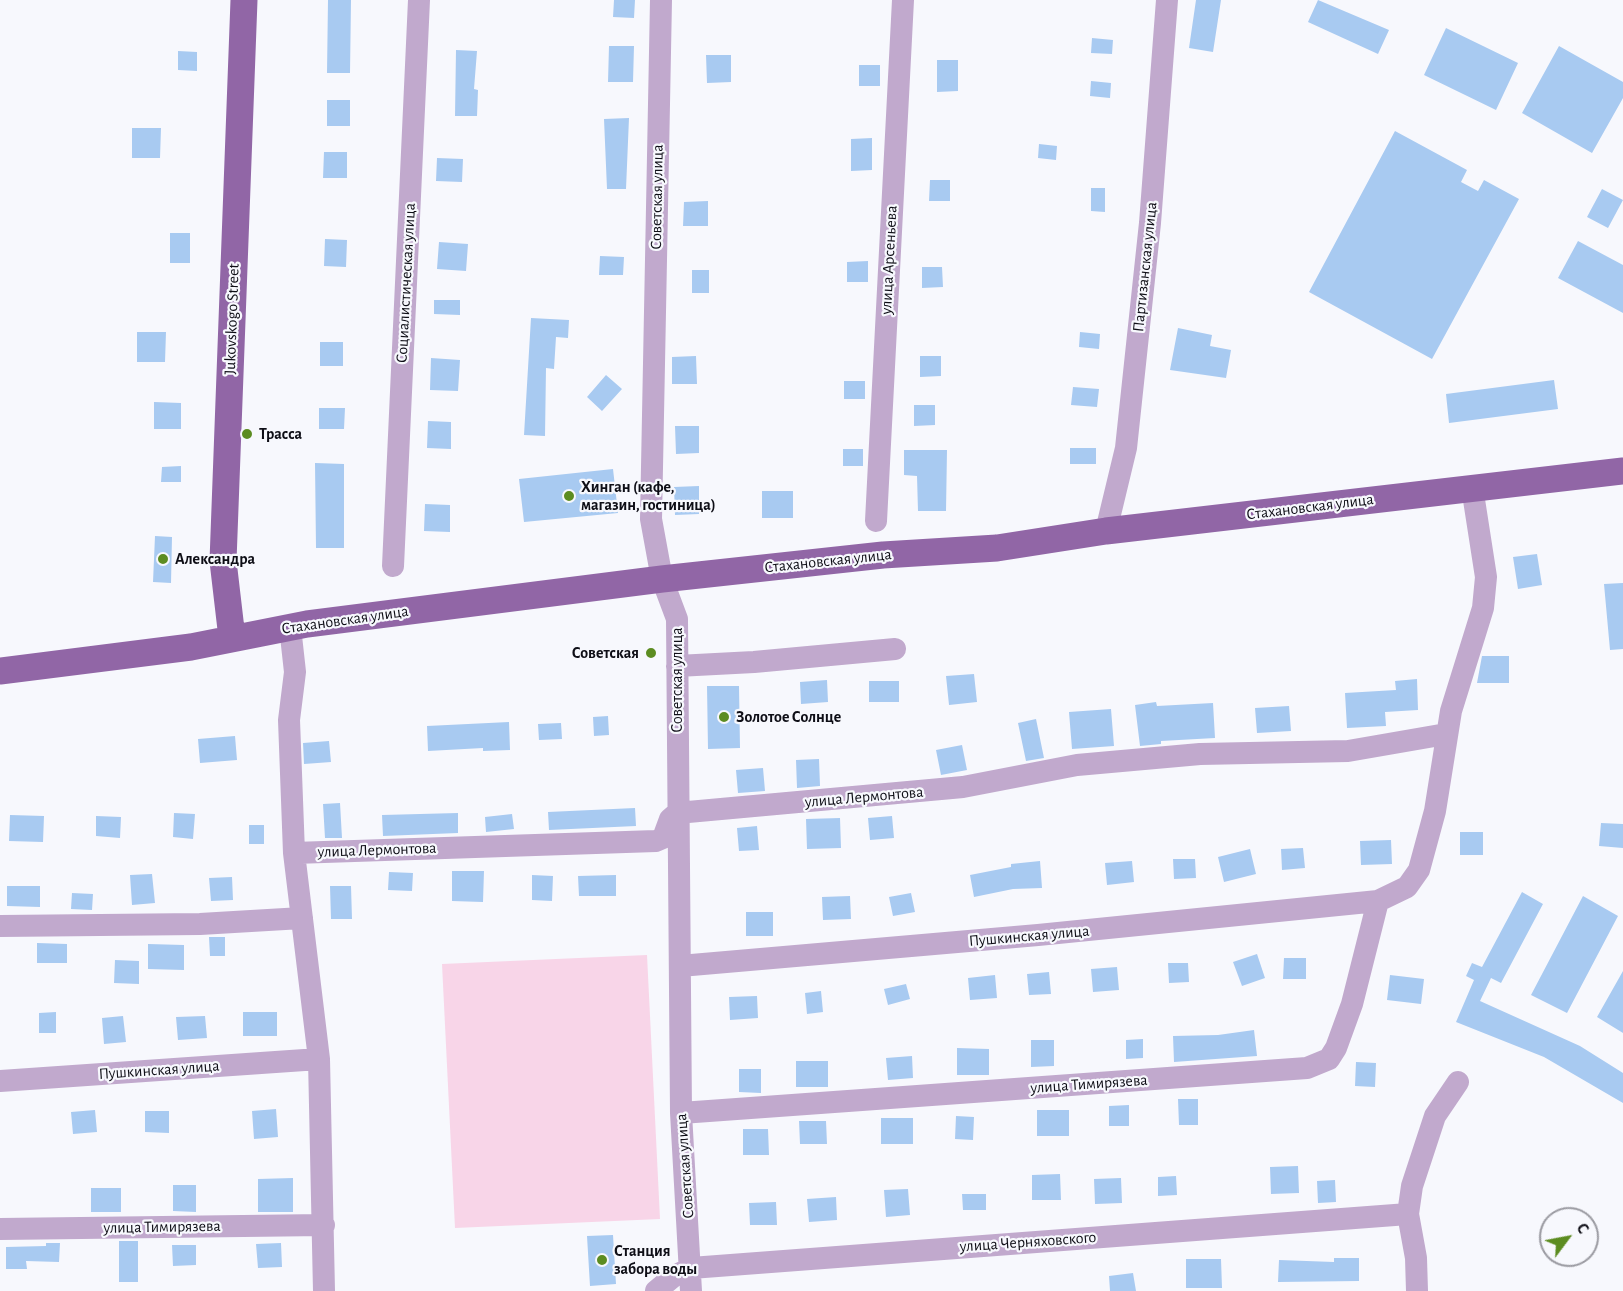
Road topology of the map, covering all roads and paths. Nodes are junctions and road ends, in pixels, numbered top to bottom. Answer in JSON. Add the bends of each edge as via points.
{"nodes":[{"id":1,"x":244,"y":0,"type":"edge"},
{"id":2,"x":418,"y":0,"type":"edge"},
{"id":3,"x":661,"y":0,"type":"edge"},
{"id":4,"x":903,"y":0,"type":"edge"},
{"id":5,"x":1167,"y":0,"type":"edge"},
{"id":6,"x":1623,"y":471,"type":"edge"},
{"id":7,"x":1472,"y":487,"type":"junction"},
{"id":8,"x":876,"y":521,"type":"dead end"},
{"id":9,"x":1106,"y":531,"type":"junction"},
{"id":10,"x":393,"y":566,"type":"dead end"},
{"id":11,"x":662,"y":579,"type":"junction"},
{"id":12,"x":290,"y":627,"type":"junction"},
{"id":13,"x":231,"y":638,"type":"junction"},
{"id":14,"x":895,"y":649,"type":"dead end"},
{"id":15,"x":677,"y":666,"type":"junction"},
{"id":16,"x":0,"y":671,"type":"edge"},
{"id":17,"x":1446,"y":734,"type":"junction"},
{"id":18,"x":677,"y":813,"type":"junction"},
{"id":19,"x":294,"y":853,"type":"junction"},
{"id":20,"x":1378,"y":901,"type":"junction"},
{"id":21,"x":302,"y":918,"type":"junction"},
{"id":22,"x":0,"y":926,"type":"edge"},
{"id":23,"x":680,"y":966,"type":"junction"},
{"id":24,"x":319,"y":1059,"type":"junction"},
{"id":25,"x":0,"y":1081,"type":"edge"},
{"id":26,"x":1458,"y":1082,"type":"dead end"},
{"id":27,"x":681,"y":1113,"type":"junction"},
{"id":28,"x":1408,"y":1214,"type":"junction"},
{"id":29,"x":324,"y":1225,"type":"junction"},
{"id":30,"x":0,"y":1229,"type":"edge"},
{"id":31,"x":691,"y":1268,"type":"junction"},
{"id":32,"x":324,"y":1291,"type":"edge"},
{"id":33,"x":656,"y":1291,"type":"edge"},
{"id":34,"x":691,"y":1291,"type":"edge"},
{"id":35,"x":1417,"y":1291,"type":"edge"}],
"edges":[{"from":1,"to":13,"type":"main road","name":"Jukovskogo Street","via":[[223,561]]},
{"from":2,"to":10,"type":"street","name":"Социалистическая улица"},
{"from":3,"to":11,"type":"street","name":"Советская улица","via":[[651,519]]},
{"from":4,"to":8,"type":"street","name":"улица Арсеньева"},
{"from":5,"to":9,"type":"street","name":"Партизанская улица","via":[[1150,223],[1126,447]]},
{"from":6,"to":7,"type":"main road","name":"Стахановская улица"},
{"from":7,"to":9,"type":"main road","name":"Стахановская улица"},
{"from":7,"to":17,"type":"street","via":[[1486,577],[1483,608]]},
{"from":9,"to":11,"type":"main road","name":"Стахановская улица","via":[[997,548],[884,555]]},
{"from":11,"to":12,"type":"main road","name":"Стахановская улица"},
{"from":11,"to":15,"type":"street","name":"Советская улица","via":[[676,619]]},
{"from":12,"to":13,"type":"main road","name":"Стахановская улица"},
{"from":12,"to":19,"type":"street","name":"улица Лермонтова","via":[[295,672],[290,720]]},
{"from":13,"to":16,"type":"main road","name":"Стахановская улица","via":[[191,647]]},
{"from":14,"to":15,"type":"street"},
{"from":15,"to":18,"type":"street","name":"Советская улица"},
{"from":17,"to":18,"type":"street","name":"улица Лермонтова","via":[[1348,751],[1200,754],[1077,765],[963,787]]},
{"from":17,"to":20,"type":"street","via":[[1435,811],[1419,870],[1407,886]]},
{"from":18,"to":19,"type":"street","name":"улица Лермонтова","via":[[670,819],[663,838],[656,841]]},
{"from":18,"to":23,"type":"street","name":"Советская улица"},
{"from":19,"to":21,"type":"street","name":"улица Лермонтова"},
{"from":20,"to":23,"type":"street","name":"Пушкинская улица"},
{"from":20,"to":27,"type":"street","name":"улица Тимирязева","via":[[1352,1004],[1336,1048],[1329,1059],[1307,1068]]},
{"from":21,"to":22,"type":"street","via":[[200,924]]},
{"from":21,"to":24,"type":"street","name":"улица Лермонтова"},
{"from":23,"to":27,"type":"street","name":"Советская улица"},
{"from":24,"to":25,"type":"street","name":"Пушкинская улица"},
{"from":24,"to":29,"type":"street","name":"улица Лермонтова"},
{"from":26,"to":28,"type":"street","via":[[1435,1116],[1412,1186]]},
{"from":27,"to":31,"type":"street","name":"Советская улица"},
{"from":28,"to":31,"type":"street","name":"улица Черняховского"},
{"from":28,"to":35,"type":"street"},
{"from":29,"to":30,"type":"street","name":"улица Тимирязева"},
{"from":29,"to":32,"type":"street","name":"улица Лермонтова"},
{"from":31,"to":33,"type":"street","name":"улица Черняховского"},
{"from":31,"to":34,"type":"street","name":"Советская улица"}]}
